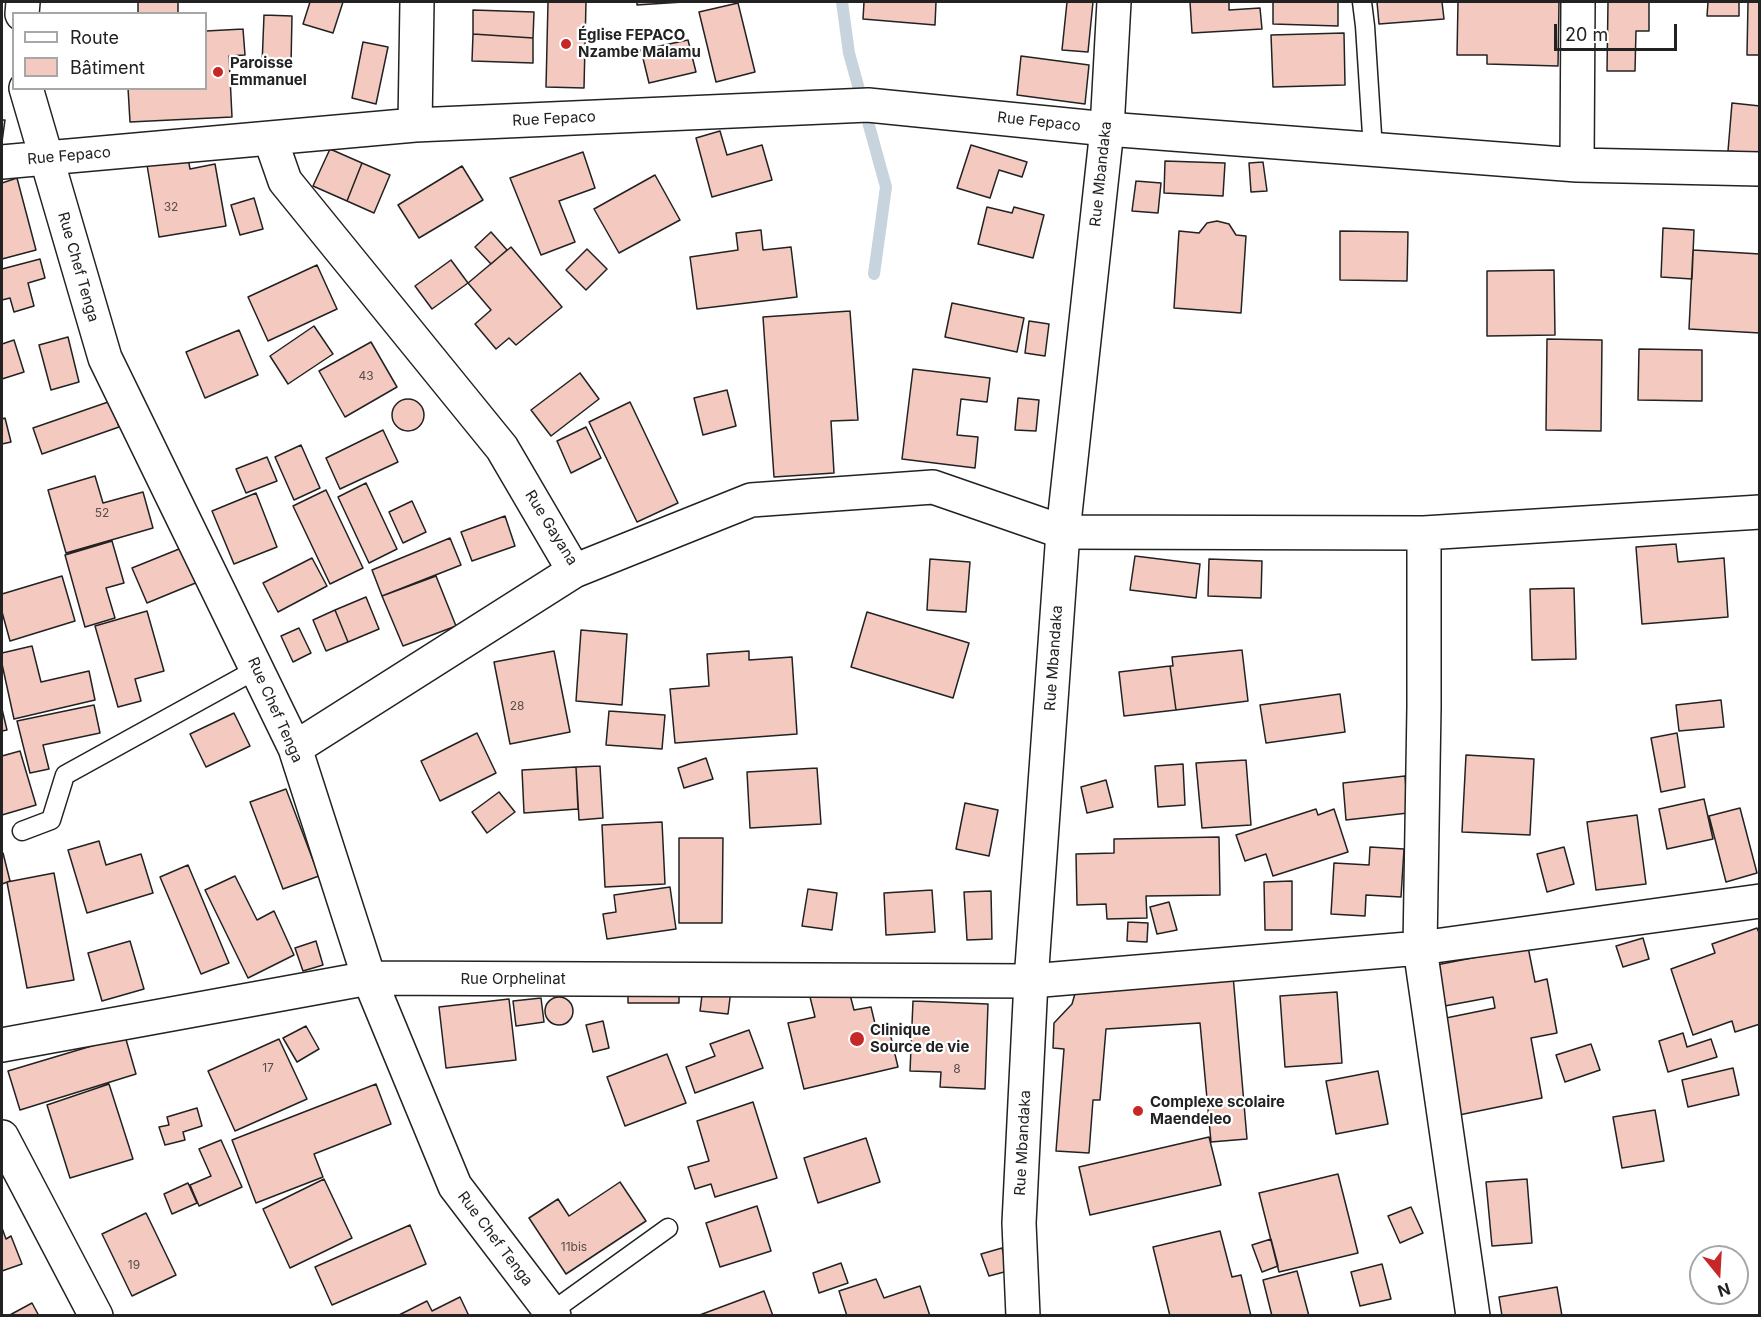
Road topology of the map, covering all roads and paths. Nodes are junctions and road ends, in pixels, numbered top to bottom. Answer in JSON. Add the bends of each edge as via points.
{"nodes":[{"id":1,"x":417,"y":2,"type":"edge"},
{"id":2,"x":1114,"y":2,"type":"edge"},
{"id":3,"x":1362,"y":2,"type":"edge"},
{"id":4,"x":1578,"y":2,"type":"edge"},
{"id":5,"x":27,"y":90,"type":"edge"},
{"id":6,"x":415,"y":125,"type":"junction"},
{"id":7,"x":1107,"y":129,"type":"junction"},
{"id":8,"x":270,"y":138,"type":"junction"},
{"id":9,"x":1373,"y":150,"type":"junction"},
{"id":10,"x":46,"y":158,"type":"junction"},
{"id":11,"x":2,"y":162,"type":"edge"},
{"id":12,"x":1577,"y":165,"type":"junction"},
{"id":13,"x":1760,"y":169,"type":"edge"},
{"id":14,"x":1760,"y":512,"type":"edge"},
{"id":15,"x":1063,"y":532,"type":"junction"},
{"id":16,"x":1424,"y":533,"type":"junction"},
{"id":17,"x":574,"y":571,"type":"junction"},
{"id":18,"x":257,"y":669,"type":"junction"},
{"id":19,"x":295,"y":748,"type":"junction"},
{"id":20,"x":22,"y":831,"type":"dead end"},
{"id":21,"x":1760,"y":901,"type":"edge"},
{"id":22,"x":1420,"y":948,"type":"junction"},
{"id":23,"x":369,"y":978,"type":"junction"},
{"id":24,"x":1031,"y":981,"type":"junction"},
{"id":25,"x":2,"y":1045,"type":"edge"},
{"id":26,"x":2,"y":1137,"type":"edge"},
{"id":27,"x":668,"y":1228,"type":"dead end"},
{"id":28,"x":553,"y":1314,"type":"edge"},
{"id":29,"x":96,"y":1316,"type":"edge"},
{"id":30,"x":1023,"y":1316,"type":"edge"},
{"id":31,"x":1473,"y":1316,"type":"edge"}],
"edges":[{"from":1,"to":6,"type":"street"},
{"from":2,"to":7,"type":"street","name":"Rue Mbandaka"},
{"from":3,"to":9,"type":"lane"},
{"from":4,"to":12,"type":"street"},
{"from":5,"to":10,"type":"street","name":"Rue Chef Tenga"},
{"from":6,"to":7,"type":"street","name":"Rue Fepaco","via":[[868,105]]},
{"from":6,"to":8,"type":"street","name":"Rue Fepaco"},
{"from":7,"to":9,"type":"street","name":"Rue Fepaco"},
{"from":7,"to":15,"type":"street","name":"Rue Mbandaka"},
{"from":8,"to":10,"type":"street","name":"Rue Fepaco"},
{"from":8,"to":17,"type":"street","name":"Rue Gayana","via":[[285,181],[502,448]]},
{"from":9,"to":12,"type":"street","name":"Rue Fepaco"},
{"from":10,"to":11,"type":"street","name":"Rue Fepaco"},
{"from":10,"to":18,"type":"street","name":"Rue Chef Tenga","via":[[105,358]]},
{"from":12,"to":13,"type":"street","name":"Rue Fepaco"},
{"from":14,"to":16,"type":"street","name":"Rue Gayana"},
{"from":15,"to":16,"type":"street","name":"Rue Gayana"},
{"from":15,"to":17,"type":"street","name":"Rue Gayana","via":[[933,487],[751,500]]},
{"from":15,"to":24,"type":"street","name":"Rue Mbandaka"},
{"from":16,"to":22,"type":"street"},
{"from":17,"to":19,"type":"street"},
{"from":18,"to":19,"type":"street","name":"Rue Chef Tenga"},
{"from":18,"to":20,"type":"lane","via":[[65,775],[51,820]]},
{"from":19,"to":23,"type":"street","name":"Rue Chef Tenga"},
{"from":21,"to":22,"type":"street","name":"Rue Orphelinat"},
{"from":22,"to":24,"type":"street","name":"Rue Orphelinat"},
{"from":22,"to":31,"type":"street"},
{"from":23,"to":24,"type":"street","name":"Rue Orphelinat"},
{"from":23,"to":25,"type":"street","name":"Rue Orphelinat"},
{"from":23,"to":28,"type":"street","name":"Rue Chef Tenga","via":[[454,1186]]},
{"from":24,"to":30,"type":"street","name":"Rue Mbandaka","via":[[1019,1223]]},
{"from":26,"to":29,"type":"street"},
{"from":27,"to":28,"type":"lane"}]}
